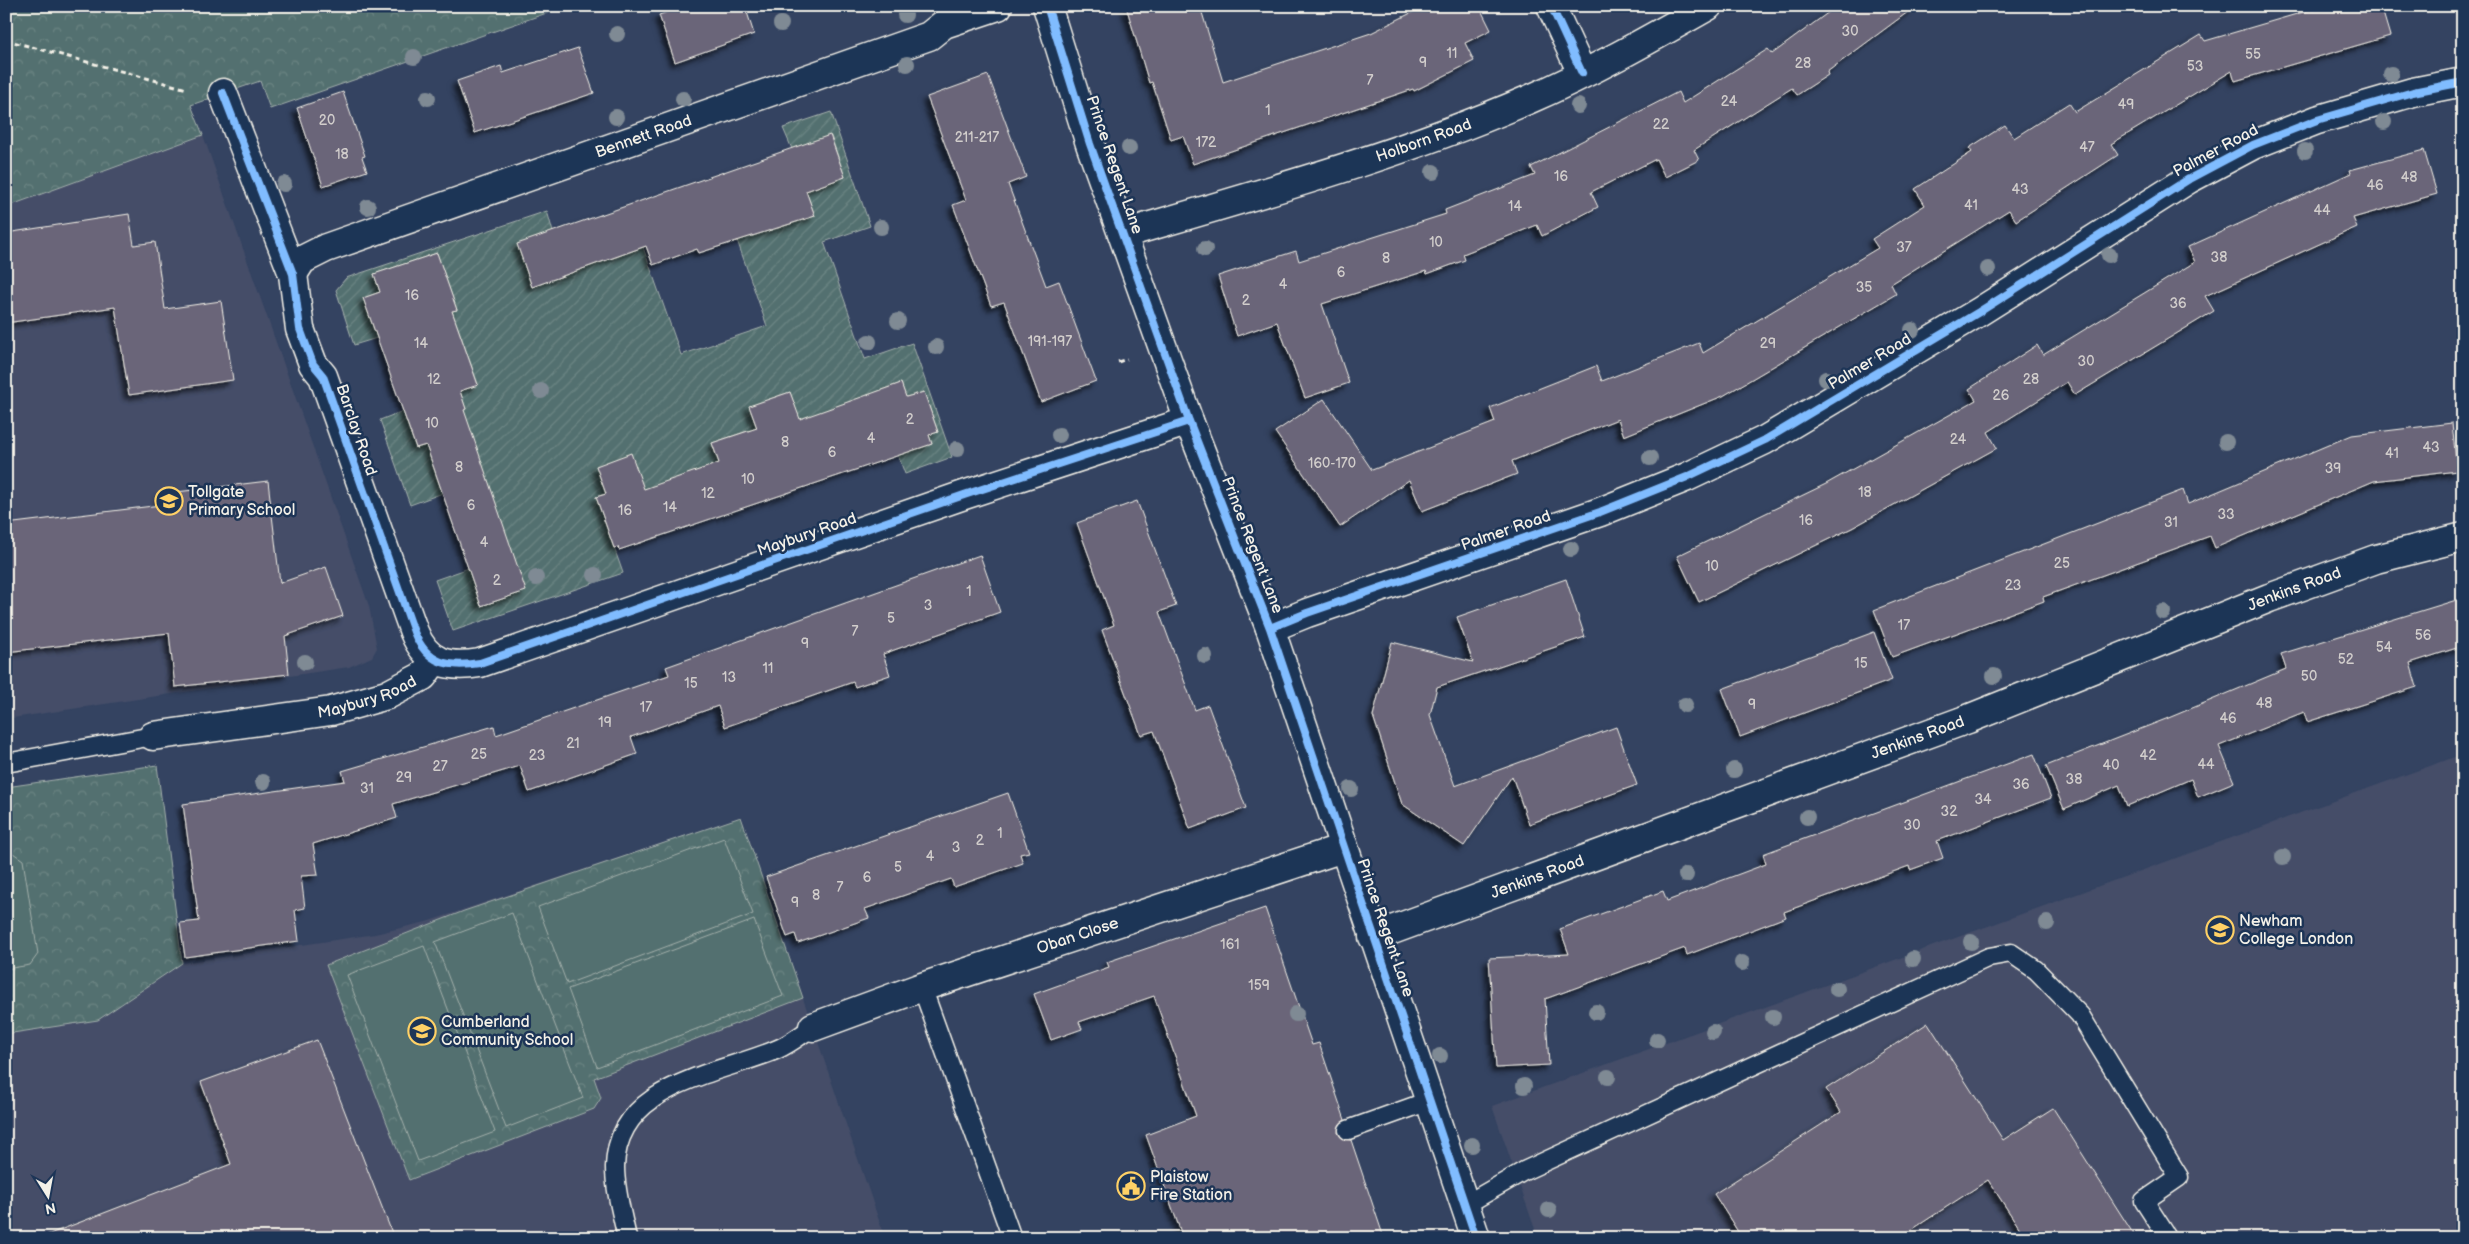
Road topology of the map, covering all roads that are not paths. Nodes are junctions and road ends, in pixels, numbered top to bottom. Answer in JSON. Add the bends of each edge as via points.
{"nodes":[{"id":1,"x":998,"y":6,"type":"edge"},
{"id":2,"x":1047,"y":6,"type":"edge"},
{"id":3,"x":1551,"y":6,"type":"edge"},
{"id":4,"x":1708,"y":6,"type":"edge"},
{"id":5,"x":1582,"y":73,"type":"junction"},
{"id":6,"x":2463,"y":82,"type":"edge"},
{"id":7,"x":223,"y":93,"type":"dead end"},
{"id":8,"x":1123,"y":234,"type":"junction"},
{"id":9,"x":293,"y":274,"type":"junction"},
{"id":10,"x":1189,"y":421,"type":"junction"},
{"id":11,"x":2463,"y":537,"type":"edge"},
{"id":12,"x":1270,"y":628,"type":"junction"},
{"id":13,"x":435,"y":659,"type":"junction"},
{"id":14,"x":153,"y":736,"type":"joint"},
{"id":15,"x":6,"y":763,"type":"edge"},
{"id":16,"x":1342,"y":848,"type":"junction"},
{"id":17,"x":1373,"y":937,"type":"junction"},
{"id":18,"x":922,"y":987,"type":"junction"},
{"id":19,"x":813,"y":1027,"type":"joint"},
{"id":20,"x":1429,"y":1101,"type":"junction"},
{"id":21,"x":1348,"y":1130,"type":"dead end"},
{"id":22,"x":1465,"y":1205,"type":"junction"},
{"id":23,"x":627,"y":1238,"type":"edge"},
{"id":24,"x":1012,"y":1238,"type":"edge"},
{"id":25,"x":1476,"y":1238,"type":"edge"},
{"id":26,"x":2168,"y":1238,"type":"edge"}],
"edges":[{"from":1,"to":9,"type":"street","name":"Bennett Road","via":[[944,24],[929,36],[326,248],[302,260]]},
{"from":2,"to":8,"type":"street","name":"Prince Regent Lane","via":[[1090,144]]},
{"from":3,"to":5,"type":"street"},
{"from":4,"to":5,"type":"street","name":"Holborn Road"},
{"from":5,"to":8,"type":"street","name":"Holborn Road","via":[[1454,130],[1311,179]]},
{"from":6,"to":12,"type":"street","name":"Palmer Road","via":[[2413,92],[2317,120],[2252,145],[2189,179],[1814,412],[1686,478],[1600,512]]},
{"from":7,"to":9,"type":"street","name":"Barclay Road"},
{"from":8,"to":10,"type":"street","name":"Prince Regent Lane"},
{"from":9,"to":13,"type":"street","name":"Barclay Road","via":[[300,329],[313,364],[323,376],[420,647]]},
{"from":10,"to":12,"type":"street","name":"Prince Regent Lane"},
{"from":10,"to":13,"type":"street","name":"Maybury Road","via":[[964,495],[480,663],[458,667]]},
{"from":11,"to":17,"type":"street","name":"Jenkins Road","via":[[2376,559],[2269,598],[1968,719]]},
{"from":12,"to":16,"type":"street","name":"Prince Regent Lane"},
{"from":13,"to":14,"type":"street","name":"Maybury Road","via":[[423,676],[387,695],[331,711]]},
{"from":14,"to":15,"type":"lane"},
{"from":16,"to":17,"type":"street","name":"Prince Regent Lane"},
{"from":16,"to":18,"type":"street","name":"Oban Close"},
{"from":17,"to":20,"type":"street","name":"Prince Regent Lane"},
{"from":18,"to":19,"type":"street","name":"Oban Close"},
{"from":18,"to":24,"type":"lane"},
{"from":19,"to":23,"type":"lane","via":[[779,1048],[674,1086],[634,1113],[622,1132],[615,1165],[616,1189]]},
{"from":20,"to":21,"type":"lane"},
{"from":20,"to":22,"type":"street","name":"Prince Regent Lane"},
{"from":22,"to":25,"type":"street","name":"Prince Regent Lane"},
{"from":22,"to":26,"type":"lane","via":[[1524,1171],[1989,957],[2011,953],[2036,970],[2080,1015],[2179,1177],[2144,1201]]}]}
